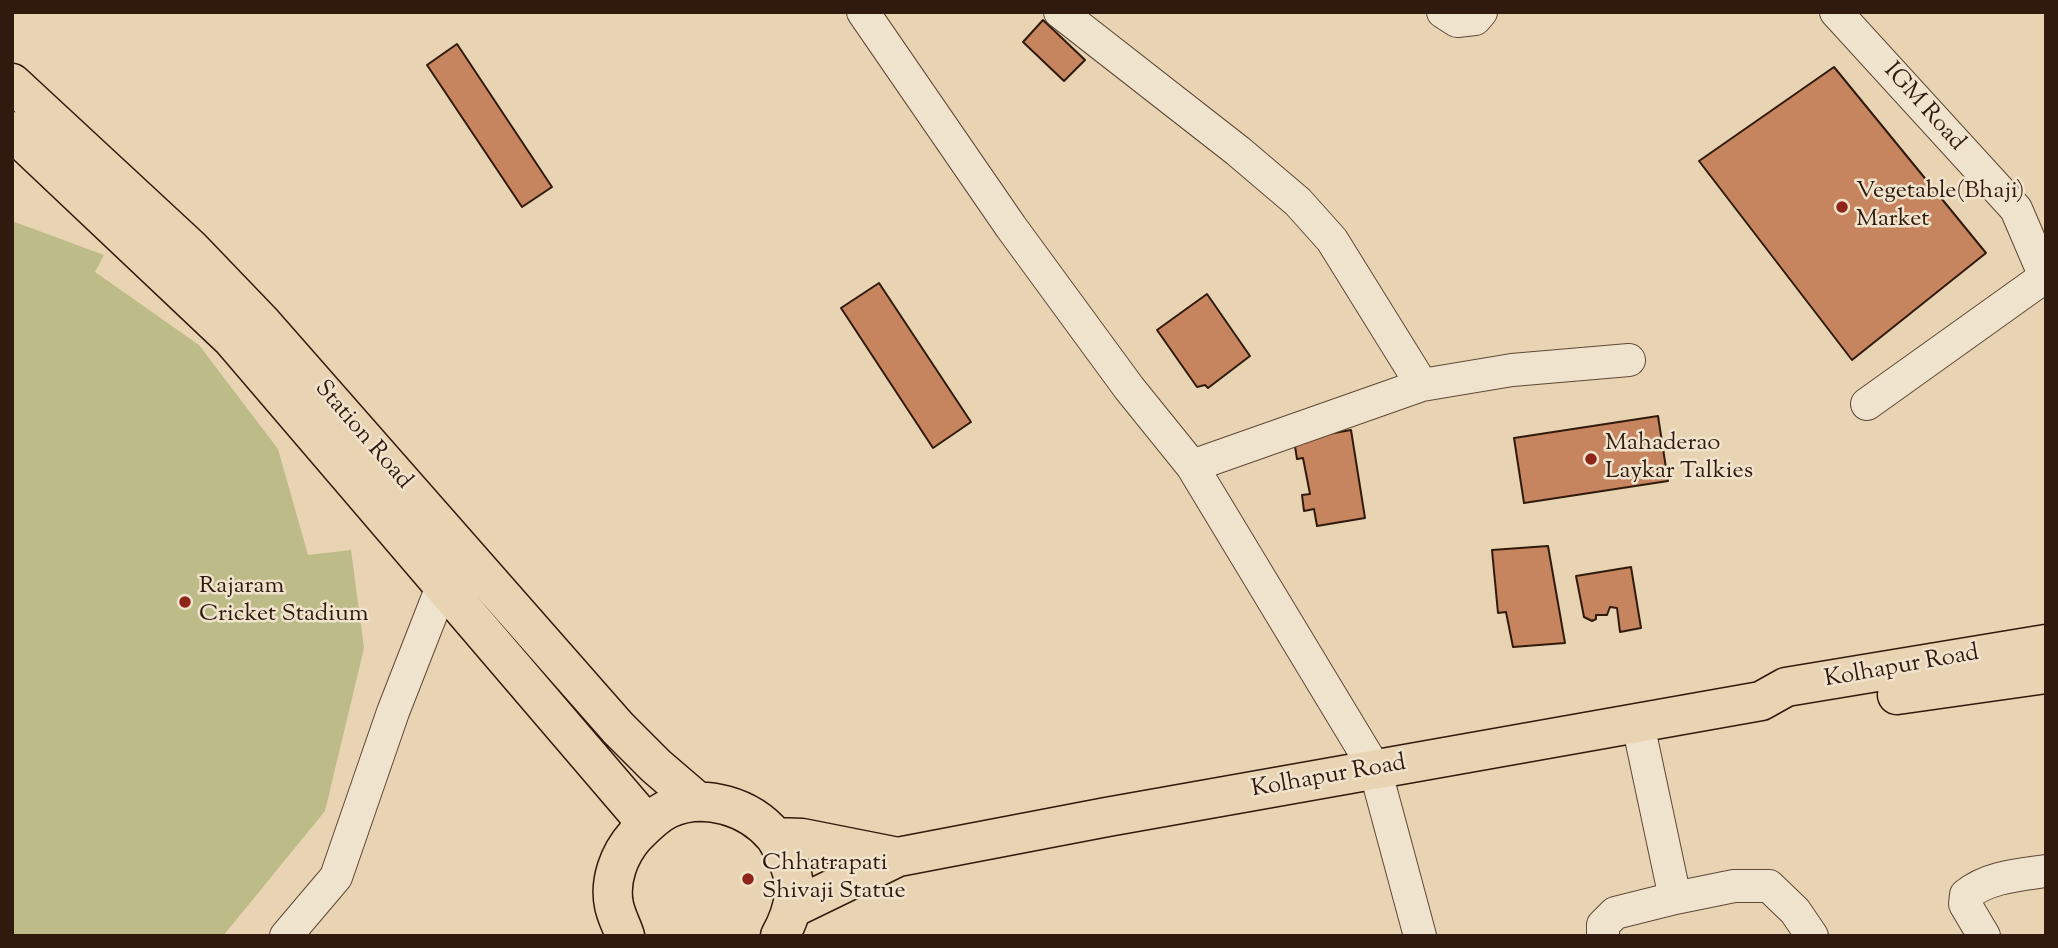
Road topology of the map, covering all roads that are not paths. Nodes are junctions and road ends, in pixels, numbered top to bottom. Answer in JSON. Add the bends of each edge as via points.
{"nodes":[{"id":1,"x":863,"y":12,"type":"edge"},
{"id":2,"x":1060,"y":12,"type":"edge"},
{"id":3,"x":1443,"y":12,"type":"edge"},
{"id":4,"x":1480,"y":12,"type":"edge"},
{"id":5,"x":1836,"y":12,"type":"edge"},
{"id":6,"x":12,"y":83,"type":"edge"},
{"id":7,"x":12,"y":131,"type":"edge"},
{"id":8,"x":2045,"y":278,"type":"edge"},
{"id":9,"x":1629,"y":360,"type":"dead end"},
{"id":10,"x":1422,"y":385,"type":"junction"},
{"id":11,"x":1867,"y":404,"type":"dead end"},
{"id":12,"x":1192,"y":466,"type":"junction"},
{"id":13,"x":443,"y":584,"type":"junction"},
{"id":14,"x":2046,"y":644,"type":"edge"},
{"id":15,"x":2046,"y":674,"type":"edge"},
{"id":16,"x":1761,"y":701,"type":"junction"},
{"id":17,"x":1638,"y":724,"type":"junction"},
{"id":18,"x":1375,"y":769,"type":"junction"},
{"id":19,"x":698,"y":802,"type":"junction"},
{"id":20,"x":647,"y":824,"type":"junction"},
{"id":21,"x":775,"y":837,"type":"junction"},
{"id":22,"x":898,"y":857,"type":"junction"},
{"id":23,"x":2046,"y":871,"type":"edge"},
{"id":24,"x":1675,"y":898,"type":"junction"},
{"id":25,"x":787,"y":922,"type":"edge"},
{"id":26,"x":286,"y":936,"type":"edge"},
{"id":27,"x":625,"y":936,"type":"edge"},
{"id":28,"x":1420,"y":936,"type":"edge"},
{"id":29,"x":1602,"y":936,"type":"edge"},
{"id":30,"x":1812,"y":936,"type":"edge"},
{"id":31,"x":1984,"y":936,"type":"edge"}],
"edges":[{"from":1,"to":12,"type":"street","via":[[1019,238]]},
{"from":2,"to":10,"type":"street","via":[[1298,202],[1332,240]]},
{"from":3,"to":4,"type":"street","via":[[1457,21],[1475,19]]},
{"from":5,"to":8,"type":"street","name":"IGM Road","via":[[2016,209]]},
{"from":6,"to":19,"type":"main road","name":"Station Road","via":[[190,248],[263,324],[618,728]]},
{"from":7,"to":13,"type":"main road","name":"Station Road","via":[[231,338]]},
{"from":8,"to":11,"type":"street"},
{"from":9,"to":10,"type":"street","via":[[1513,370]]},
{"from":10,"to":12,"type":"street"},
{"from":12,"to":18,"type":"street"},
{"from":13,"to":20,"type":"main road","name":"Station Road"},
{"from":13,"to":26,"type":"street","via":[[336,877]]},
{"from":14,"to":16,"type":"main road","name":"Kolhapur Road","via":[[1786,687]]},
{"from":15,"to":16,"type":"main road","name":"Kolhapur Road","via":[[1787,710]]},
{"from":16,"to":17,"type":"main road","name":"Kolhapur Road"},
{"from":17,"to":18,"type":"main road","name":"Kolhapur Road"},
{"from":17,"to":24,"type":"street"},
{"from":18,"to":22,"type":"main road","name":"Kolhapur Road"},
{"from":18,"to":28,"type":"street"},
{"from":19,"to":20,"type":"main road","via":[[668,809]]},
{"from":19,"to":21,"type":"main road","via":[[727,805],[754,817]]},
{"from":20,"to":27,"type":"main road","via":[[625,848],[614,875],[614,905]]},
{"from":21,"to":22,"type":"main road","name":"Kolhapur Road"},
{"from":21,"to":25,"type":"main road","via":[[796,885]]},
{"from":22,"to":25,"type":"main road","name":"Kolhapur Road"},
{"from":23,"to":31,"type":"street","via":[[2004,877],[1976,886],[1966,895],[1965,904]]},
{"from":24,"to":29,"type":"street","via":[[1615,914],[1603,925]]},
{"from":24,"to":30,"type":"street","via":[[1734,886],[1769,886]]}]}
